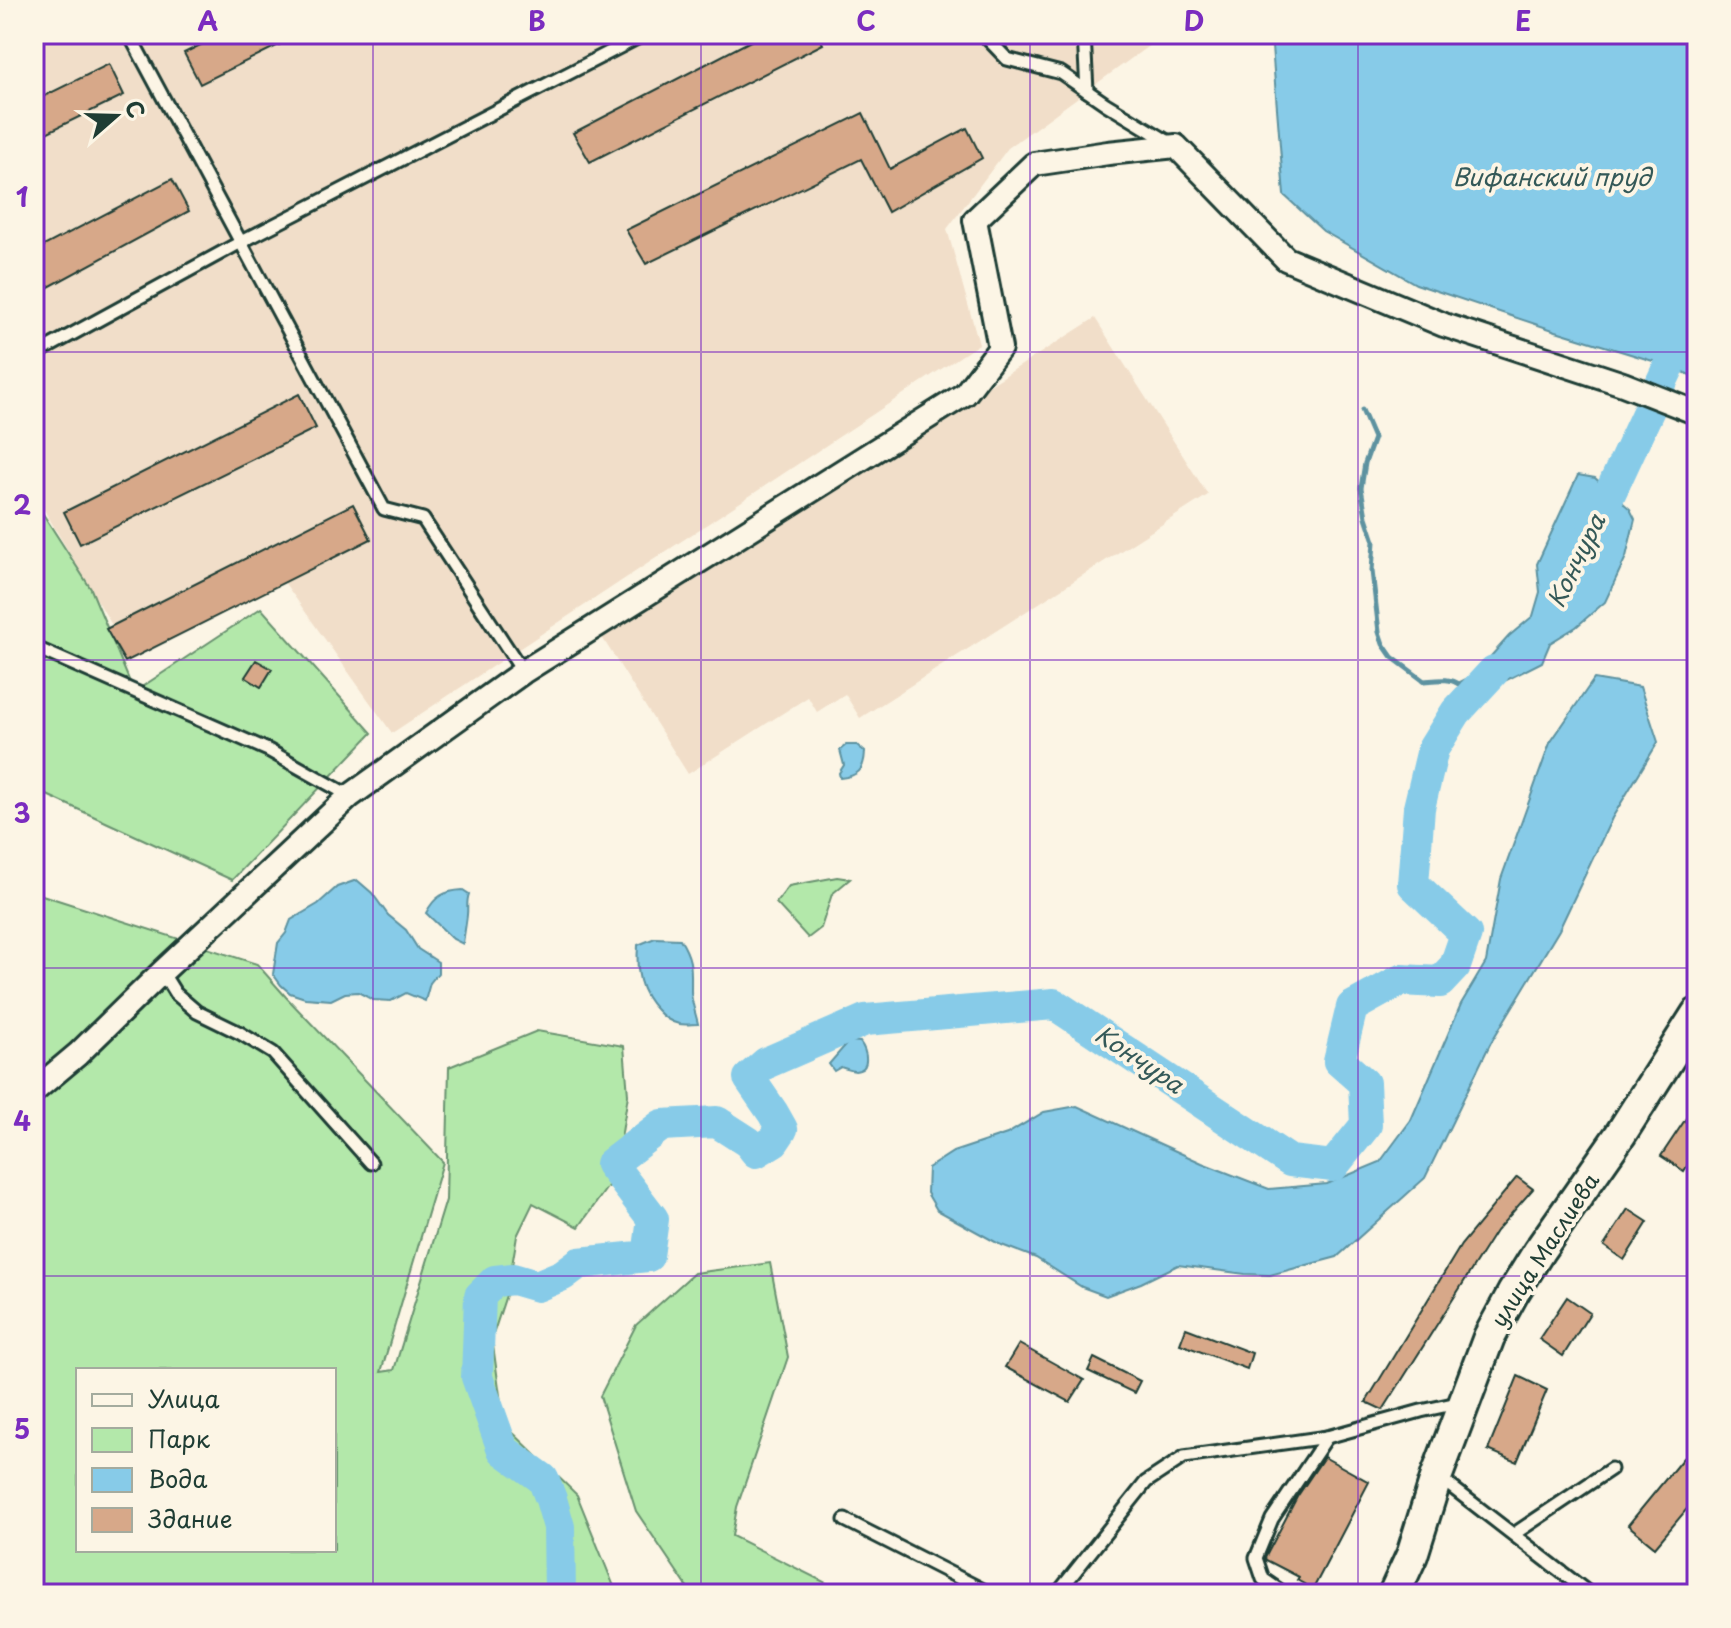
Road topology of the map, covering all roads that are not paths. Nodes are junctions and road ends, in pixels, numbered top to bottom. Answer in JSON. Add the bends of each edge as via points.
{"nodes":[{"id":1,"x":129,"y":34,"type":"edge"},
{"id":2,"x":645,"y":34,"type":"edge"},
{"id":3,"x":983,"y":34,"type":"edge"},
{"id":4,"x":1084,"y":34,"type":"edge"},
{"id":5,"x":1087,"y":91,"type":"junction"},
{"id":6,"x":1176,"y":146,"type":"junction"},
{"id":7,"x":241,"y":242,"type":"junction"},
{"id":8,"x":34,"y":355,"type":"edge"},
{"id":9,"x":1697,"y":413,"type":"edge"},
{"id":10,"x":34,"y":647,"type":"edge"},
{"id":11,"x":523,"y":672,"type":"junction"},
{"id":12,"x":350,"y":796,"type":"junction"},
{"id":13,"x":162,"y":972,"type":"junction"},
{"id":14,"x":1696,"y":1016,"type":"edge"},
{"id":15,"x":34,"y":1091,"type":"edge"},
{"id":16,"x":371,"y":1163,"type":"dead end"},
{"id":17,"x":1465,"y":1401,"type":"junction"},
{"id":18,"x":1327,"y":1437,"type":"junction"},
{"id":19,"x":1611,"y":1469,"type":"dead end"},
{"id":20,"x":1437,"y":1475,"type":"junction"},
{"id":21,"x":845,"y":1520,"type":"dead end"},
{"id":22,"x":1514,"y":1534,"type":"junction"},
{"id":23,"x":991,"y":1594,"type":"edge"},
{"id":24,"x":1057,"y":1594,"type":"edge"},
{"id":25,"x":1285,"y":1594,"type":"edge"},
{"id":26,"x":1394,"y":1594,"type":"edge"},
{"id":27,"x":1590,"y":1594,"type":"edge"}],
"edges":[{"from":1,"to":7,"type":"lane"},
{"from":2,"to":7,"type":"lane"},
{"from":3,"to":5,"type":"lane","via":[[1007,59],[1061,73]]},
{"from":4,"to":5,"type":"lane"},
{"from":5,"to":6,"type":"lane"},
{"from":6,"to":9,"type":"street","via":[[1286,259],[1444,325]]},
{"from":6,"to":11,"type":"street","via":[[1034,164],[975,220],[1000,348],[965,394]]},
{"from":7,"to":8,"type":"lane"},
{"from":7,"to":11,"type":"lane","via":[[384,509],[423,519]]},
{"from":10,"to":12,"type":"lane","via":[[268,750]]},
{"from":11,"to":12,"type":"street"},
{"from":12,"to":13,"type":"street"},
{"from":13,"to":15,"type":"street"},
{"from":13,"to":16,"type":"lane","via":[[175,993],[197,1012],[273,1053]]},
{"from":14,"to":17,"type":"street","name":"улица Маслиева","via":[[1513,1293],[1489,1337]]},
{"from":17,"to":18,"type":"lane"},
{"from":17,"to":20,"type":"street","name":"улица Маслиева"},
{"from":18,"to":24,"type":"lane","via":[[1184,1457],[1146,1482]]},
{"from":18,"to":25,"type":"lane","via":[[1272,1519],[1256,1558],[1263,1579]]},
{"from":19,"to":22,"type":"lane"},
{"from":20,"to":22,"type":"lane"},
{"from":20,"to":26,"type":"street","name":"улица Маслиева"},
{"from":21,"to":23,"type":"lane"},
{"from":22,"to":27,"type":"lane"}]}
